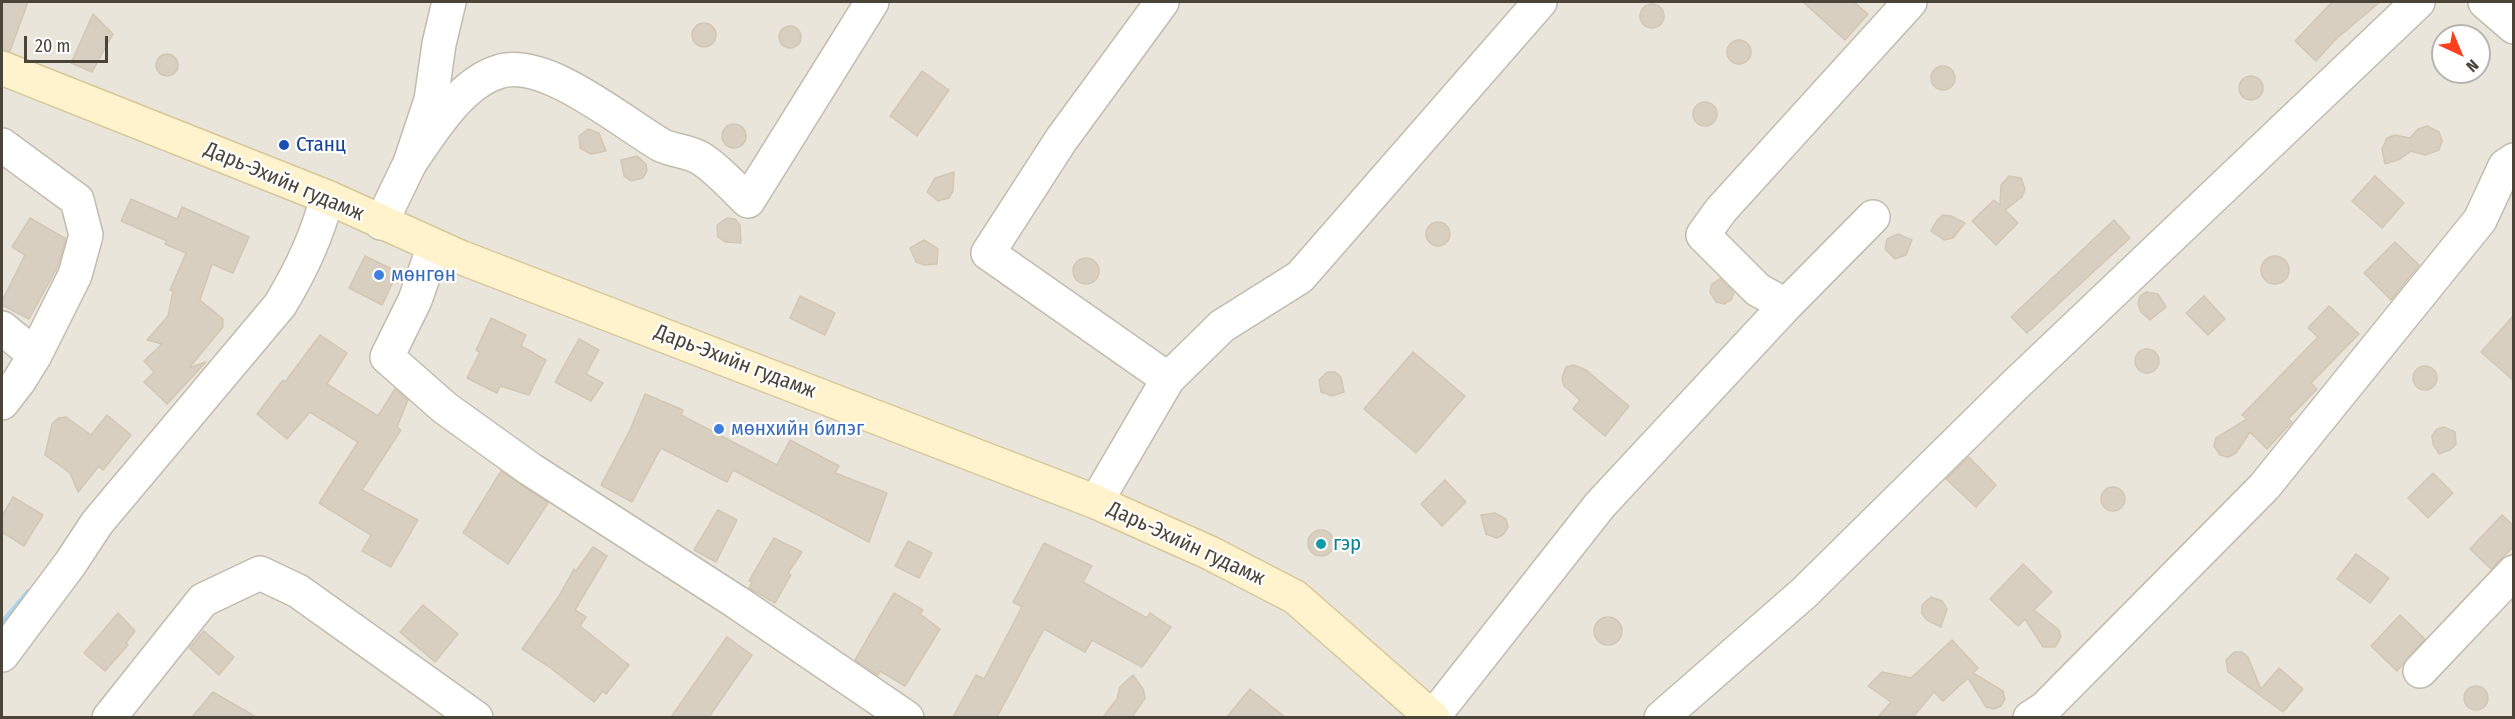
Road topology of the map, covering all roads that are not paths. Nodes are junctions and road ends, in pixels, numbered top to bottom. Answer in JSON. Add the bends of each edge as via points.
{"nodes":[{"id":1,"x":449,"y":2,"type":"edge"},
{"id":2,"x":872,"y":2,"type":"edge"},
{"id":3,"x":1162,"y":2,"type":"edge"},
{"id":4,"x":1540,"y":2,"type":"edge"},
{"id":5,"x":1910,"y":2,"type":"edge"},
{"id":6,"x":2418,"y":2,"type":"edge"},
{"id":7,"x":2485,"y":2,"type":"edge"},
{"id":8,"x":2514,"y":27,"type":"edge"},
{"id":9,"x":2,"y":68,"type":"edge"},
{"id":10,"x":2,"y":145,"type":"edge"},
{"id":11,"x":2514,"y":160,"type":"edge"},
{"id":12,"x":410,"y":163,"type":"junction"},
{"id":13,"x":327,"y":197,"type":"junction"},
{"id":14,"x":1873,"y":217,"type":"dead end"},
{"id":15,"x":381,"y":223,"type":"junction"},
{"id":16,"x":434,"y":246,"type":"junction"},
{"id":17,"x":1786,"y":306,"type":"junction"},
{"id":18,"x":2,"y":328,"type":"edge"},
{"id":19,"x":34,"y":355,"type":"junction"},
{"id":20,"x":1168,"y":379,"type":"junction"},
{"id":21,"x":2,"y":403,"type":"edge"},
{"id":22,"x":1096,"y":502,"type":"junction"},
{"id":23,"x":2514,"y":572,"type":"edge"},
{"id":24,"x":2,"y":655,"type":"edge"},
{"id":25,"x":2420,"y":671,"type":"dead end"},
{"id":26,"x":109,"y":717,"type":"edge"},
{"id":27,"x":476,"y":717,"type":"edge"},
{"id":28,"x":908,"y":717,"type":"edge"},
{"id":29,"x":1433,"y":717,"type":"edge"},
{"id":30,"x":1661,"y":717,"type":"edge"},
{"id":31,"x":2030,"y":717,"type":"edge"}],
"edges":[{"from":1,"to":12,"type":"street","via":[[431,100]]},
{"from":2,"to":12,"type":"street","via":[[748,201],[700,158],[663,146],[599,102],[527,71],[499,71],[475,83],[443,116]]},
{"from":3,"to":20,"type":"street","via":[[1061,140],[988,253]]},
{"from":4,"to":20,"type":"street","via":[[1300,276],[1222,326]]},
{"from":5,"to":17,"type":"street","via":[[1721,210],[1703,235],[1758,290]]},
{"from":6,"to":30,"type":"street","via":[[2014,386],[1804,593]]},
{"from":7,"to":8,"type":"street"},
{"from":9,"to":13,"type":"main road","name":"Дарь-Эхийн гудамж"},
{"from":10,"to":19,"type":"street","via":[[77,200],[86,235],[75,275]]},
{"from":11,"to":31,"type":"street","via":[[2505,166],[2480,220],[2264,487],[2044,709]]},
{"from":12,"to":15,"type":"street"},
{"from":13,"to":15,"type":"main road","name":"Дарь-Эхийн гудамж"},
{"from":13,"to":24,"type":"street","via":[[321,222],[280,305],[110,506]]},
{"from":14,"to":17,"type":"street"},
{"from":15,"to":16,"type":"main road","name":"Дарь-Эхийн гудамж"},
{"from":16,"to":22,"type":"main road","name":"Дарь-Эхийн гудамж"},
{"from":16,"to":28,"type":"street","via":[[415,300],[387,357],[445,408],[530,469]]},
{"from":17,"to":29,"type":"street","via":[[1600,505]]},
{"from":18,"to":19,"type":"street"},
{"from":19,"to":21,"type":"street"},
{"from":20,"to":22,"type":"street"},
{"from":22,"to":29,"type":"main road","name":"Дарь-Эхийн гудамж","via":[[1295,597]]},
{"from":23,"to":25,"type":"street"},
{"from":26,"to":27,"type":"street","via":[[202,600],[260,573],[298,591]]}]}
